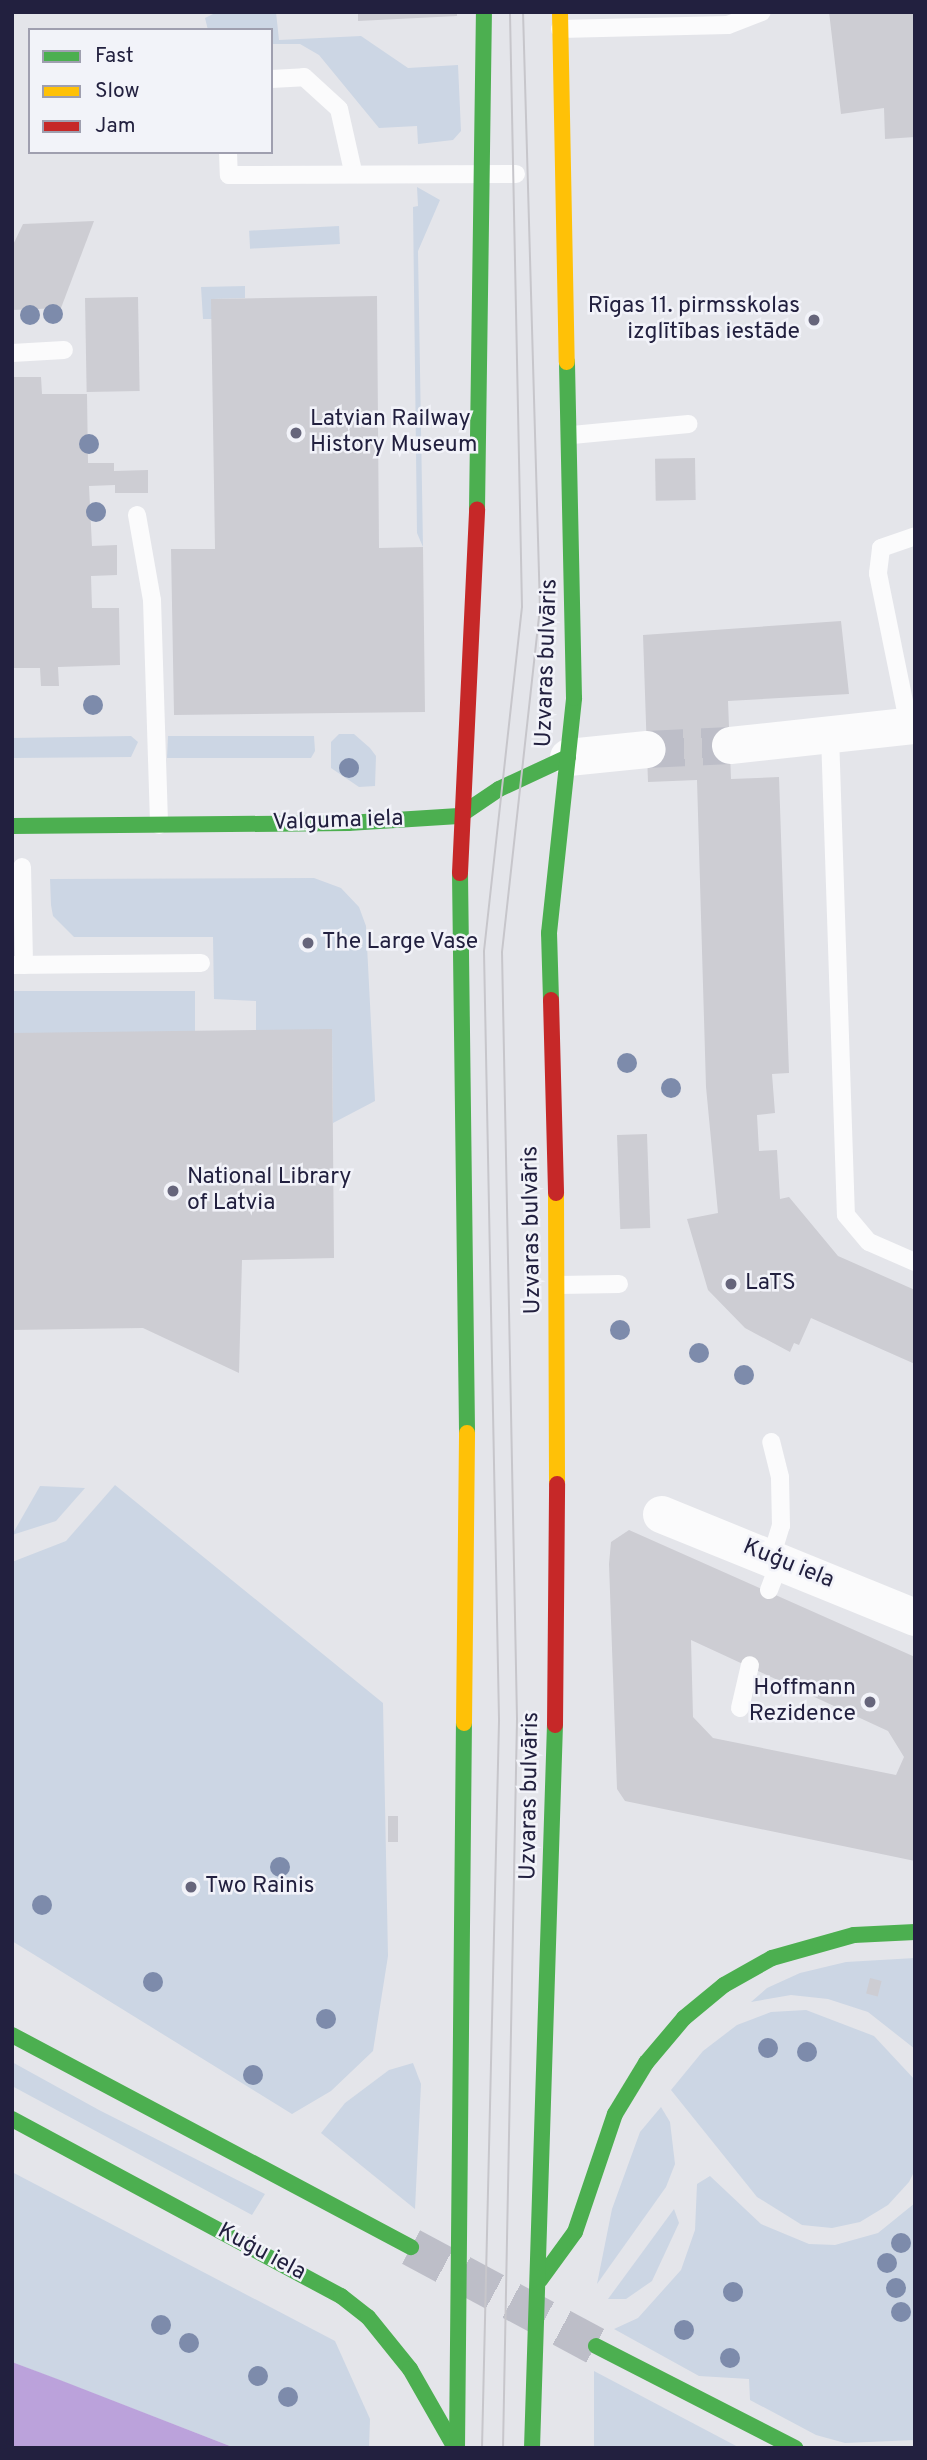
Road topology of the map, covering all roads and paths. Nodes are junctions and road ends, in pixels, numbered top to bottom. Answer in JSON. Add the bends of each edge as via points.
{"nodes":[{"id":1,"x":484,"y":12,"type":"edge"},
{"id":2,"x":762,"y":12,"type":"edge"},
{"id":3,"x":560,"y":21,"type":"edge"},
{"id":4,"x":273,"y":79,"type":"edge"},
{"id":5,"x":228,"y":154,"type":"edge"},
{"id":6,"x":353,"y":171,"type":"junction"},
{"id":7,"x":488,"y":172,"type":"junction"},
{"id":8,"x":516,"y":174,"type":"dead end"},
{"id":9,"x":64,"y":350,"type":"dead end"},
{"id":10,"x":12,"y":353,"type":"edge"},
{"id":11,"x":688,"y":424,"type":"dead end"},
{"id":12,"x":572,"y":435,"type":"junction"},
{"id":13,"x":137,"y":515,"type":"dead end"},
{"id":14,"x":915,"y":536,"type":"edge"},
{"id":15,"x":912,"y":726,"type":"edge"},
{"id":16,"x":830,"y":735,"type":"junction"},
{"id":17,"x":730,"y":745,"type":"tunnel mouth"},
{"id":18,"x":647,"y":748,"type":"tunnel mouth"},
{"id":19,"x":568,"y":757,"type":"junction"},
{"id":20,"x":459,"y":816,"type":"junction"},
{"id":21,"x":159,"y":825,"type":"junction"},
{"id":22,"x":12,"y":826,"type":"edge"},
{"id":23,"x":22,"y":867,"type":"dead end"},
{"id":24,"x":201,"y":963,"type":"dead end"},
{"id":25,"x":18,"y":965,"type":"edge"},
{"id":26,"x":915,"y":1262,"type":"edge"},
{"id":27,"x":619,"y":1284,"type":"dead end"},
{"id":28,"x":558,"y":1285,"type":"junction"},
{"id":29,"x":771,"y":1442,"type":"dead end"},
{"id":30,"x":661,"y":1514,"type":"dead end"},
{"id":31,"x":773,"y":1570,"type":"junction"},
{"id":32,"x":915,"y":1617,"type":"edge"},
{"id":33,"x":750,"y":1665,"type":"dead end"},
{"id":34,"x":740,"y":1708,"type":"dead end"},
{"id":35,"x":915,"y":1932,"type":"edge"},
{"id":36,"x":12,"y":2028,"type":"edge"},
{"id":37,"x":12,"y":2035,"type":"edge"},
{"id":38,"x":30,"y":2042,"type":"junction"},
{"id":39,"x":12,"y":2119,"type":"edge"},
{"id":40,"x":411,"y":2247,"type":"tunnel mouth"},
{"id":41,"x":540,"y":2280,"type":"junction"},
{"id":42,"x":596,"y":2346,"type":"tunnel mouth"},
{"id":43,"x":456,"y":2448,"type":"edge"},
{"id":44,"x":532,"y":2448,"type":"edge"},
{"id":45,"x":795,"y":2448,"type":"edge"}],
"edges":[{"from":1,"to":7,"type":"main road"},
{"from":2,"to":3,"type":"lane","via":[[728,25]]},
{"from":3,"to":12,"type":"main road","name":"Uzvaras bulvāris"},
{"from":4,"to":6,"type":"lane","via":[[304,77],[339,109]]},
{"from":5,"to":6,"type":"lane","via":[[229,174]]},
{"from":6,"to":7,"type":"lane"},
{"from":7,"to":8,"type":"lane"},
{"from":7,"to":20,"type":"main road","via":[[471,696]]},
{"from":9,"to":10,"type":"lane"},
{"from":11,"to":12,"type":"lane"},
{"from":12,"to":19,"type":"main road","name":"Uzvaras bulvāris","via":[[574,698]]},
{"from":13,"to":21,"type":"lane","via":[[152,600]]},
{"from":14,"to":15,"type":"lane","via":[[881,548],[878,573]]},
{"from":15,"to":16,"type":"street"},
{"from":16,"to":17,"type":"street"},
{"from":16,"to":26,"type":"lane","via":[[846,1215],[869,1242]]},
{"from":18,"to":19,"type":"street"},
{"from":19,"to":20,"type":"main road","via":[[499,789]]},
{"from":19,"to":28,"type":"main road","name":"Uzvaras bulvāris","via":[[549,933]]},
{"from":20,"to":21,"type":"main road","name":"Valguma iela"},
{"from":20,"to":43,"type":"main road","via":[[467,1400]]},
{"from":21,"to":22,"type":"main road","name":"Valguma iela"},
{"from":23,"to":25,"type":"lane"},
{"from":24,"to":25,"type":"lane"},
{"from":27,"to":28,"type":"lane"},
{"from":28,"to":41,"type":"main road","name":"Uzvaras bulvāris","via":[[555,1774]]},
{"from":29,"to":31,"type":"lane","via":[[780,1477],[781,1526]]},
{"from":30,"to":31,"type":"street","name":"Kuģu iela"},
{"from":31,"to":32,"type":"street","name":"Kuģu iela"},
{"from":33,"to":34,"type":"lane"},
{"from":35,"to":41,"type":"main road","via":[[854,1935],[772,1958],[724,1985],[684,2018],[646,2063],[615,2114],[591,2172],[575,2232]]},
{"from":36,"to":38,"type":"main road"},
{"from":37,"to":38,"type":"main road"},
{"from":38,"to":40,"type":"main road"},
{"from":39,"to":43,"type":"main road","name":"Kuģu iela","via":[[341,2296],[368,2317],[410,2369]]},
{"from":41,"to":44,"type":"main road","name":"Uzvaras bulvāris"},
{"from":42,"to":45,"type":"main road"}]}
